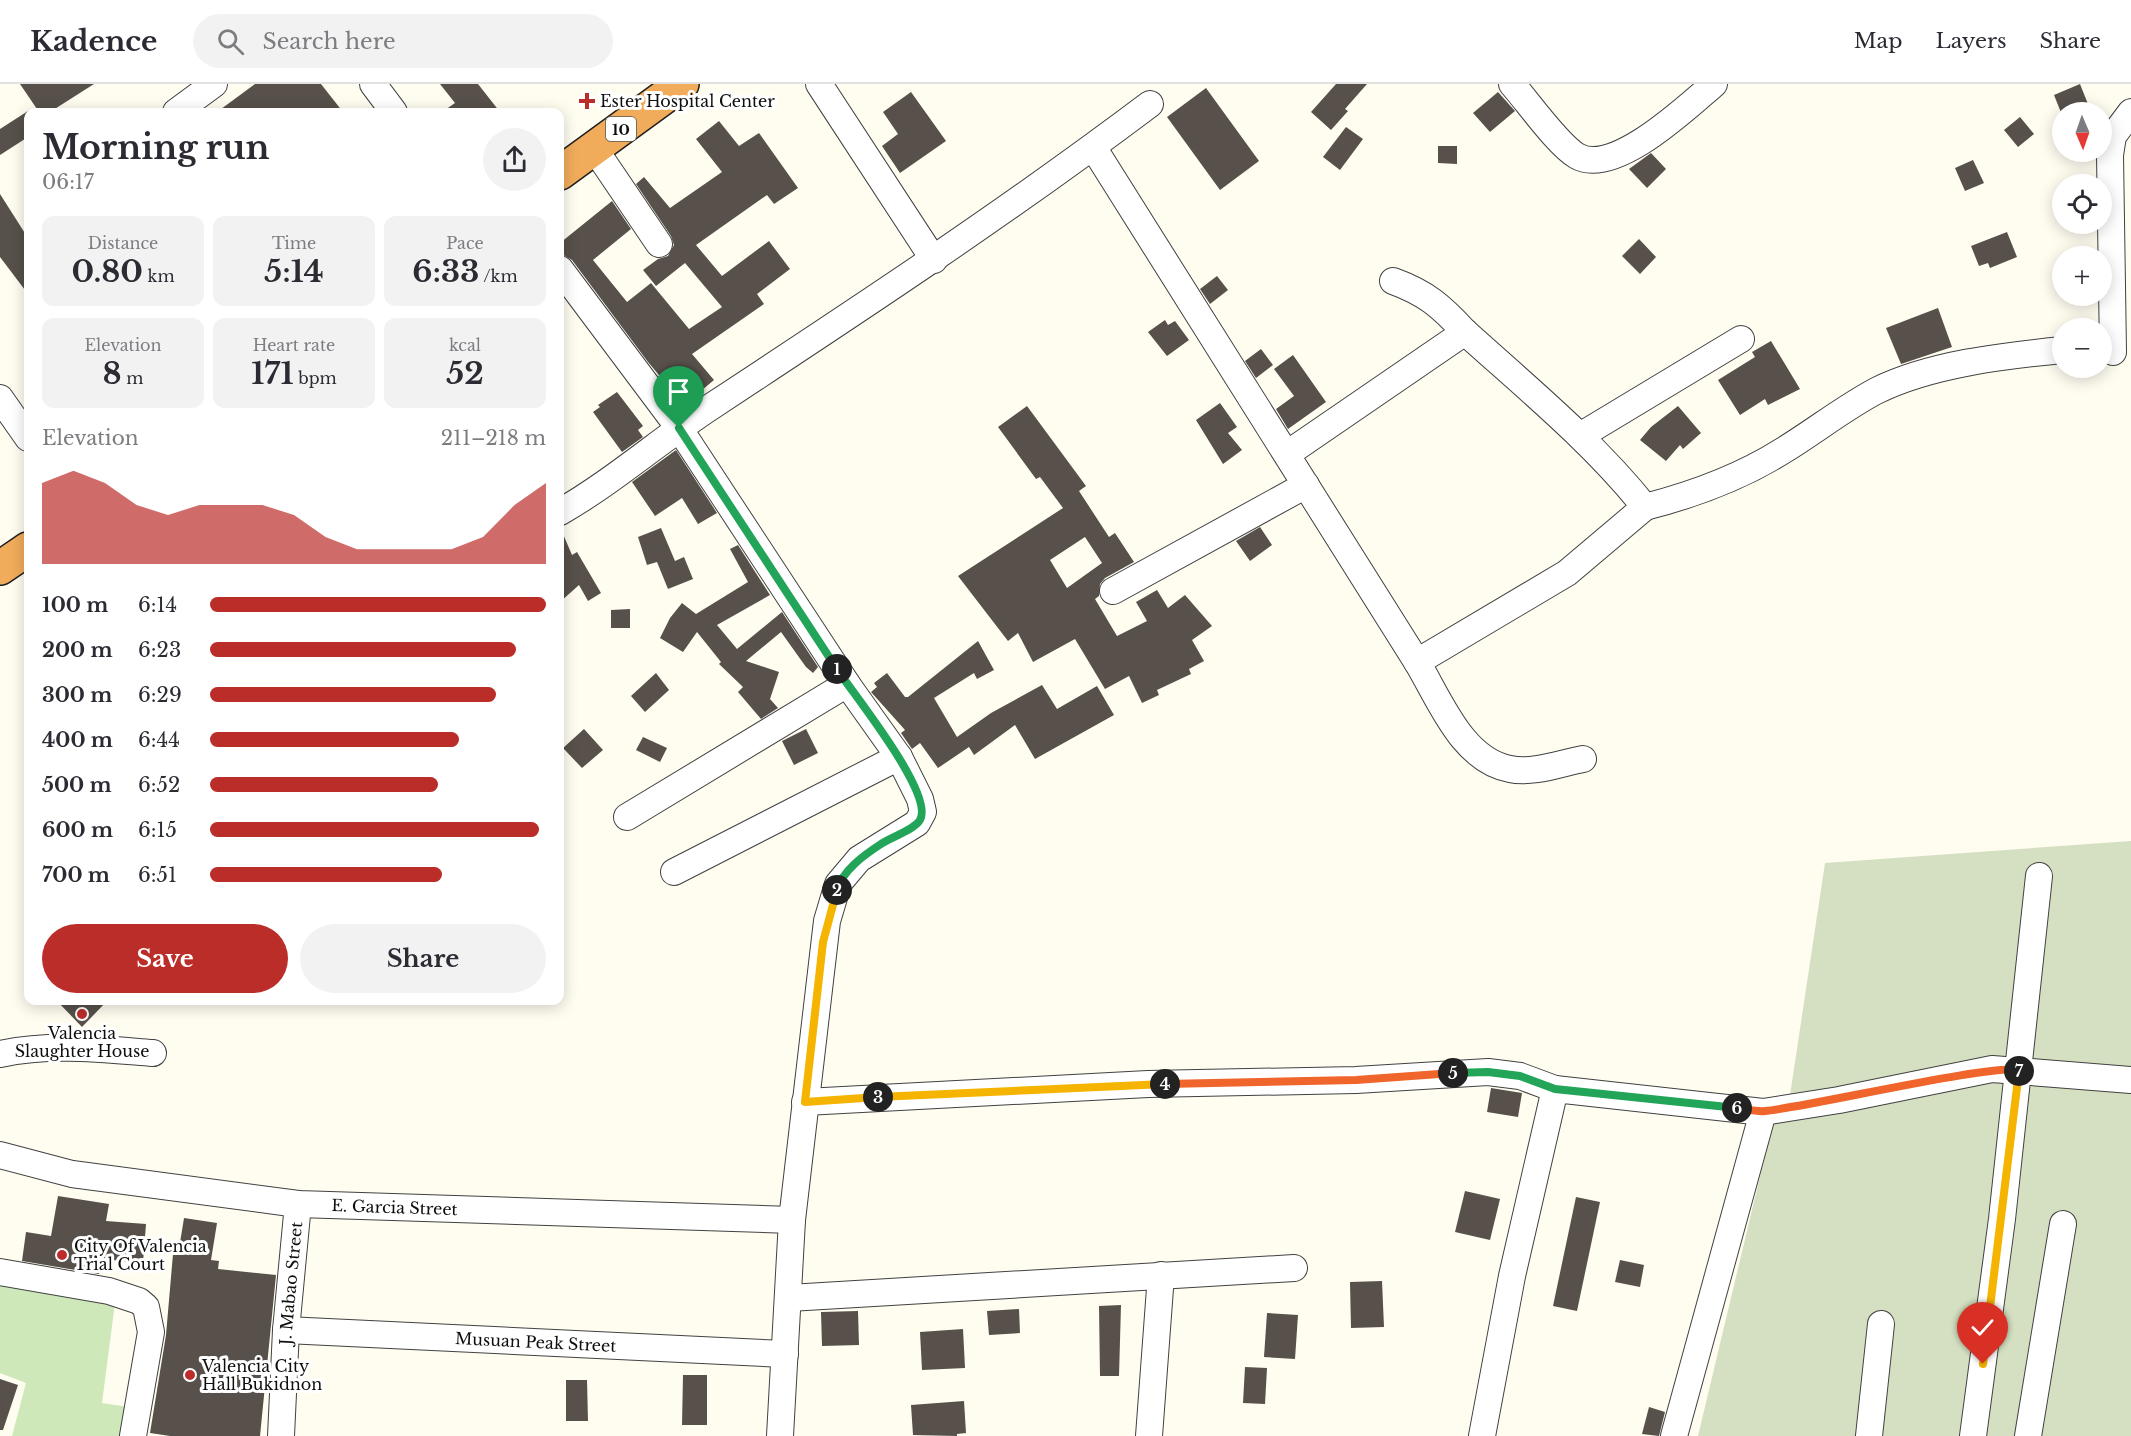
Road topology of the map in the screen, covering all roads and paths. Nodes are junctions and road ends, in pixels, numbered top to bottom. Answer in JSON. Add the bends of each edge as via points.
{"nodes":[{"id":1,"x":214,"y":84,"type":"edge"},
{"id":2,"x":373,"y":84,"type":"edge"},
{"id":3,"x":682,"y":84,"type":"edge"},
{"id":4,"x":819,"y":84,"type":"edge"},
{"id":5,"x":1512,"y":84,"type":"edge"},
{"id":6,"x":1714,"y":84,"type":"edge"},
{"id":7,"x":1150,"y":104,"type":"dead end"},
{"id":8,"x":181,"y":108,"type":"edge"},
{"id":9,"x":391,"y":108,"type":"edge"},
{"id":10,"x":2131,"y":112,"type":"edge"},
{"id":11,"x":1093,"y":147,"type":"junction"},
{"id":12,"x":594,"y":148,"type":"junction"},
{"id":13,"x":564,"y":170,"type":"edge"},
{"id":14,"x":659,"y":244,"type":"dead end"},
{"id":15,"x":934,"y":260,"type":"junction"},
{"id":16,"x":564,"y":273,"type":"edge"},
{"id":17,"x":1393,"y":280,"type":"dead end"},
{"id":18,"x":1465,"y":332,"type":"junction"},
{"id":19,"x":1742,"y":339,"type":"dead end"},
{"id":20,"x":2052,"y":351,"type":"edge"},
{"id":21,"x":2115,"y":352,"type":"edge"},
{"id":22,"x":0,"y":398,"type":"edge"},
{"id":23,"x":679,"y":428,"type":"junction"},
{"id":24,"x":24,"y":432,"type":"edge"},
{"id":25,"x":1580,"y":436,"type":"junction"},
{"id":26,"x":1287,"y":454,"type":"junction"},
{"id":27,"x":1306,"y":485,"type":"junction"},
{"id":28,"x":1645,"y":507,"type":"junction"},
{"id":29,"x":564,"y":510,"type":"edge"},
{"id":30,"x":1113,"y":591,"type":"dead end"},
{"id":31,"x":1417,"y":662,"type":"junction"},
{"id":32,"x":847,"y":684,"type":"junction"},
{"id":33,"x":899,"y":757,"type":"junction"},
{"id":34,"x":1583,"y":759,"type":"dead end"},
{"id":35,"x":627,"y":817,"type":"dead end"},
{"id":36,"x":674,"y":872,"type":"dead end"},
{"id":37,"x":2038,"y":876,"type":"dead end"},
{"id":38,"x":153,"y":1053,"type":"dead end"},
{"id":39,"x":0,"y":1054,"type":"edge"},
{"id":40,"x":2019,"y":1070,"type":"junction"},
{"id":41,"x":2131,"y":1080,"type":"edge"},
{"id":42,"x":1555,"y":1089,"type":"junction"},
{"id":43,"x":805,"y":1102,"type":"junction"},
{"id":44,"x":1763,"y":1112,"type":"junction"},
{"id":45,"x":0,"y":1155,"type":"edge"},
{"id":46,"x":298,"y":1204,"type":"junction"},
{"id":47,"x":792,"y":1220,"type":"junction"},
{"id":48,"x":2063,"y":1224,"type":"dead end"},
{"id":49,"x":1294,"y":1268,"type":"dead end"},
{"id":50,"x":0,"y":1272,"type":"edge"},
{"id":51,"x":1161,"y":1275,"type":"junction"},
{"id":52,"x":789,"y":1298,"type":"junction"},
{"id":53,"x":1881,"y":1323,"type":"dead end"},
{"id":54,"x":286,"y":1330,"type":"junction"},
{"id":55,"x":785,"y":1353,"type":"junction"},
{"id":56,"x":133,"y":1436,"type":"edge"},
{"id":57,"x":281,"y":1436,"type":"edge"},
{"id":58,"x":780,"y":1436,"type":"edge"},
{"id":59,"x":1149,"y":1436,"type":"edge"},
{"id":60,"x":1482,"y":1436,"type":"edge"},
{"id":61,"x":1674,"y":1436,"type":"edge"},
{"id":62,"x":1869,"y":1436,"type":"edge"},
{"id":63,"x":1973,"y":1436,"type":"edge"},
{"id":64,"x":2028,"y":1436,"type":"edge"}],
"edges":[{"from":1,"to":8,"type":"street"},
{"from":2,"to":9,"type":"street"},
{"from":3,"to":12,"type":"highway","number":"10"},
{"from":4,"to":15,"type":"street"},
{"from":5,"to":6,"type":"street","via":[[1563,144],[1577,157],[1594,161],[1611,158],[1644,140]]},
{"from":7,"to":11,"type":"street"},
{"from":10,"to":21,"type":"street","via":[[2113,136],[2110,155]]},
{"from":11,"to":15,"type":"street"},
{"from":11,"to":26,"type":"street"},
{"from":12,"to":13,"type":"highway","number":"10"},
{"from":12,"to":14,"type":"street"},
{"from":15,"to":23,"type":"street"},
{"from":16,"to":23,"type":"street"},
{"from":17,"to":18,"type":"street","via":[[1435,301]]},
{"from":18,"to":25,"type":"street"},
{"from":18,"to":26,"type":"street"},
{"from":19,"to":25,"type":"street"},
{"from":20,"to":28,"type":"street","via":[[1967,363],[1903,381],[1877,391],[1782,452],[1725,480]]},
{"from":22,"to":24,"type":"street"},
{"from":23,"to":29,"type":"street"},
{"from":23,"to":32,"type":"street"},
{"from":25,"to":28,"type":"street"},
{"from":26,"to":27,"type":"street"},
{"from":27,"to":30,"type":"street"},
{"from":27,"to":31,"type":"street"},
{"from":28,"to":31,"type":"street","via":[[1567,573]]},
{"from":31,"to":34,"type":"street","via":[[1462,737],[1484,760],[1512,770]]},
{"from":32,"to":33,"type":"street"},
{"from":32,"to":35,"type":"street"},
{"from":33,"to":36,"type":"street"},
{"from":33,"to":43,"type":"street","via":[[923,812],[917,823],[859,859],[838,884],[823,942]]},
{"from":37,"to":40,"type":"street"},
{"from":38,"to":39,"type":"street","via":[[72,1047],[29,1048]]},
{"from":40,"to":41,"type":"street"},
{"from":40,"to":44,"type":"street","via":[[1992,1069],[1954,1075]]},
{"from":40,"to":63,"type":"street"},
{"from":42,"to":43,"type":"street","via":[[1520,1076],[1488,1072]]},
{"from":42,"to":44,"type":"street"},
{"from":42,"to":60,"type":"street","via":[[1512,1276]]},
{"from":43,"to":47,"type":"street"},
{"from":44,"to":61,"type":"street"},
{"from":45,"to":46,"type":"street","name":"E. Garcia Street","via":[[72,1174]]},
{"from":46,"to":47,"type":"street","name":"E. Garcia Street"},
{"from":46,"to":54,"type":"street","name":"J. Mabao Street"},
{"from":47,"to":52,"type":"street"},
{"from":48,"to":64,"type":"street"},
{"from":49,"to":51,"type":"street"},
{"from":50,"to":56,"type":"street","via":[[109,1291],[146,1307],[151,1332]]},
{"from":51,"to":52,"type":"street"},
{"from":51,"to":59,"type":"street"},
{"from":52,"to":55,"type":"street"},
{"from":53,"to":62,"type":"street"},
{"from":54,"to":55,"type":"street","name":"Musuan Peak Street"},
{"from":54,"to":57,"type":"street","name":"J. Mabao Street"},
{"from":55,"to":58,"type":"street"}]}
